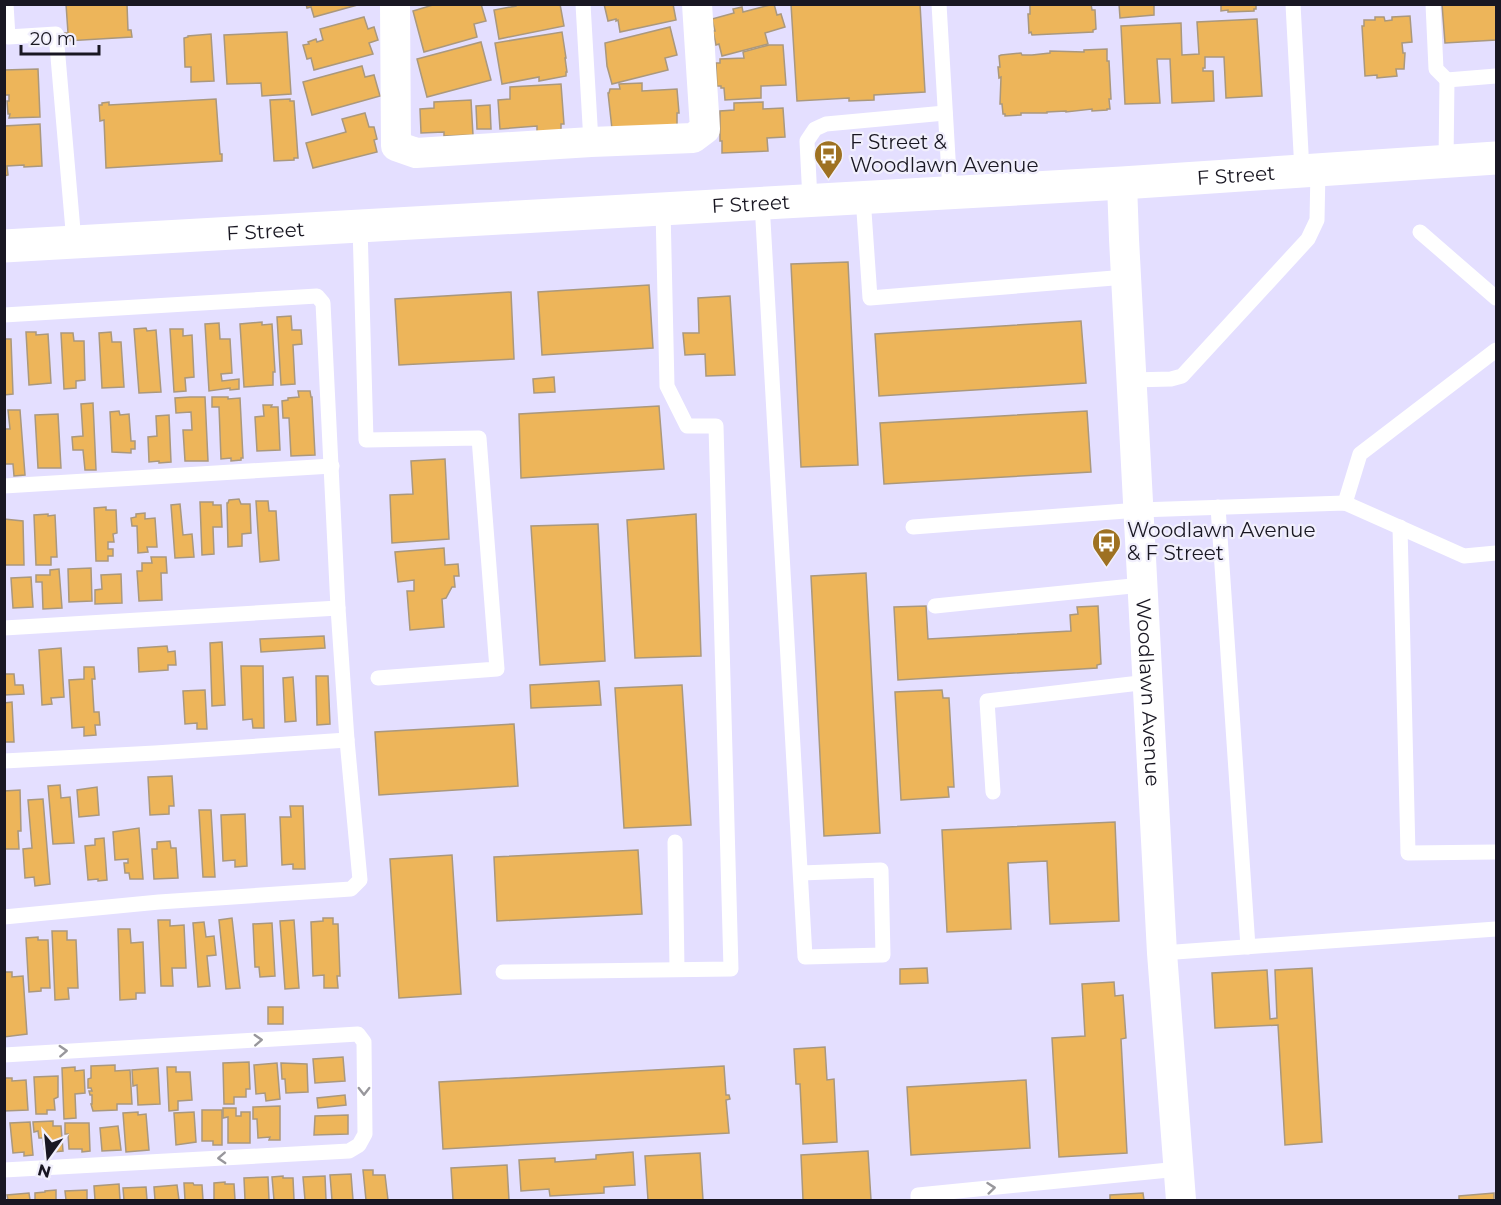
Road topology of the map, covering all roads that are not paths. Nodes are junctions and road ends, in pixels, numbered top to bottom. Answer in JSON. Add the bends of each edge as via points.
{"nodes":[{"id":1,"x":6,"y":4,"type":"edge"},
{"id":2,"x":395,"y":4,"type":"edge"},
{"id":3,"x":583,"y":4,"type":"edge"},
{"id":4,"x":697,"y":4,"type":"edge"},
{"id":5,"x":939,"y":4,"type":"edge"},
{"id":6,"x":1293,"y":4,"type":"edge"},
{"id":7,"x":1433,"y":4,"type":"edge"},
{"id":8,"x":1497,"y":76,"type":"edge"},
{"id":9,"x":1447,"y":80,"type":"junction"},
{"id":10,"x":945,"y":114,"type":"junction"},
{"id":11,"x":591,"y":142,"type":"junction"},
{"id":12,"x":1497,"y":158,"type":"edge"},
{"id":13,"x":1446,"y":162,"type":"junction"},
{"id":14,"x":1310,"y":170,"type":"junction"},
{"id":15,"x":1122,"y":183,"type":"junction"},
{"id":16,"x":950,"y":192,"type":"junction"},
{"id":17,"x":863,"y":197,"type":"junction"},
{"id":18,"x":810,"y":200,"type":"junction"},
{"id":19,"x":762,"y":203,"type":"junction"},
{"id":20,"x":663,"y":208,"type":"junction"},
{"id":21,"x":360,"y":226,"type":"junction"},
{"id":22,"x":1420,"y":232,"type":"dead end"},
{"id":23,"x":74,"y":242,"type":"junction"},
{"id":24,"x":4,"y":246,"type":"edge"},
{"id":25,"x":1126,"y":277,"type":"junction"},
{"id":26,"x":1497,"y":298,"type":"edge"},
{"id":27,"x":4,"y":315,"type":"edge"},
{"id":28,"x":1497,"y":350,"type":"edge"},
{"id":29,"x":1132,"y":380,"type":"junction"},
{"id":30,"x":332,"y":466,"type":"junction"},
{"id":31,"x":4,"y":486,"type":"edge"},
{"id":32,"x":1345,"y":503,"type":"junction"},
{"id":33,"x":1218,"y":507,"type":"junction"},
{"id":34,"x":1139,"y":510,"type":"junction"},
{"id":35,"x":913,"y":526,"type":"dead end"},
{"id":36,"x":1400,"y":527,"type":"junction"},
{"id":37,"x":1497,"y":553,"type":"edge"},
{"id":38,"x":1142,"y":585,"type":"junction"},
{"id":39,"x":935,"y":606,"type":"dead end"},
{"id":40,"x":339,"y":608,"type":"junction"},
{"id":41,"x":4,"y":628,"type":"edge"},
{"id":42,"x":378,"y":678,"type":"dead end"},
{"id":43,"x":1148,"y":682,"type":"junction"},
{"id":44,"x":347,"y":740,"type":"junction"},
{"id":45,"x":4,"y":761,"type":"edge"},
{"id":46,"x":993,"y":792,"type":"dead end"},
{"id":47,"x":675,"y":842,"type":"dead end"},
{"id":48,"x":1497,"y":852,"type":"edge"},
{"id":49,"x":801,"y":873,"type":"junction"},
{"id":50,"x":4,"y":917,"type":"edge"},
{"id":51,"x":1496,"y":930,"type":"edge"},
{"id":52,"x":1248,"y":947,"type":"junction"},
{"id":53,"x":1162,"y":953,"type":"junction"},
{"id":54,"x":677,"y":969,"type":"junction"},
{"id":55,"x":502,"y":972,"type":"dead end"},
{"id":56,"x":4,"y":1055,"type":"edge"},
{"id":57,"x":1179,"y":1169,"type":"junction"},
{"id":58,"x":4,"y":1170,"type":"edge"},
{"id":59,"x":918,"y":1200,"type":"edge"},
{"id":60,"x":1181,"y":1200,"type":"edge"}],
"edges":[{"from":1,"to":23,"type":"lane","via":[[8,37],[56,34]]},
{"from":2,"to":11,"type":"street","via":[[396,146],[416,153]]},
{"from":3,"to":11,"type":"lane"},
{"from":4,"to":11,"type":"street","via":[[705,129],[693,138]]},
{"from":5,"to":10,"type":"lane"},
{"from":6,"to":14,"type":"lane"},
{"from":7,"to":9,"type":"lane","via":[[1436,69]]},
{"from":8,"to":9,"type":"lane"},
{"from":9,"to":13,"type":"lane"},
{"from":10,"to":16,"type":"lane"},
{"from":10,"to":18,"type":"lane","via":[[826,124],[815,129],[807,141]]},
{"from":12,"to":13,"type":"street","name":"F Street"},
{"from":13,"to":14,"type":"street","name":"F Street"},
{"from":14,"to":15,"type":"street","name":"F Street"},
{"from":14,"to":29,"type":"lane","via":[[1317,220],[1308,239],[1182,376]]},
{"from":15,"to":16,"type":"street","name":"F Street"},
{"from":15,"to":25,"type":"street","name":"Woodlawn Avenue"},
{"from":16,"to":17,"type":"street","name":"F Street"},
{"from":17,"to":18,"type":"street","name":"F Street"},
{"from":17,"to":25,"type":"lane","via":[[870,298]]},
{"from":18,"to":19,"type":"street","name":"F Street"},
{"from":19,"to":20,"type":"street","name":"F Street"},
{"from":19,"to":49,"type":"lane"},
{"from":20,"to":21,"type":"street","name":"F Street"},
{"from":20,"to":54,"type":"lane","via":[[667,386],[687,426],[716,426],[731,969]]},
{"from":21,"to":23,"type":"street","name":"F Street"},
{"from":21,"to":42,"type":"lane","via":[[366,440],[479,438],[497,669]]},
{"from":22,"to":26,"type":"lane"},
{"from":23,"to":24,"type":"street","name":"F Street"},
{"from":25,"to":29,"type":"street","name":"Woodlawn Avenue"},
{"from":27,"to":30,"type":"lane","via":[[316,296],[323,303]]},
{"from":28,"to":32,"type":"lane","via":[[1360,454]]},
{"from":29,"to":34,"type":"street","name":"Woodlawn Avenue"},
{"from":30,"to":31,"type":"lane"},
{"from":30,"to":40,"type":"lane"},
{"from":32,"to":33,"type":"lane"},
{"from":32,"to":36,"type":"lane"},
{"from":33,"to":34,"type":"lane"},
{"from":33,"to":52,"type":"lane"},
{"from":34,"to":35,"type":"lane"},
{"from":34,"to":38,"type":"street","name":"Woodlawn Avenue"},
{"from":36,"to":37,"type":"lane","via":[[1464,556]]},
{"from":36,"to":48,"type":"lane","via":[[1408,853]]},
{"from":38,"to":39,"type":"lane"},
{"from":38,"to":43,"type":"street","name":"Woodlawn Avenue"},
{"from":40,"to":41,"type":"lane"},
{"from":40,"to":44,"type":"lane"},
{"from":43,"to":46,"type":"lane","via":[[987,701]]},
{"from":43,"to":53,"type":"street","name":"Woodlawn Avenue"},
{"from":44,"to":45,"type":"lane"},
{"from":44,"to":50,"type":"lane","via":[[360,880],[351,889]]},
{"from":47,"to":54,"type":"lane"},
{"from":49,"to":49,"type":"lane","via":[[805,957],[883,955],[881,870]]},
{"from":51,"to":52,"type":"lane"},
{"from":52,"to":53,"type":"lane"},
{"from":53,"to":57,"type":"street","name":"Woodlawn Avenue"},
{"from":54,"to":55,"type":"lane"},
{"from":56,"to":58,"type":"lane","one_way":true,"via":[[358,1034],[364,1042],[364,1134],[359,1145],[349,1151]]},
{"from":59,"to":57,"type":"lane","one_way":true,"via":[[918,1195]]},
{"from":57,"to":60,"type":"street","name":"Woodlawn Avenue"}]}
